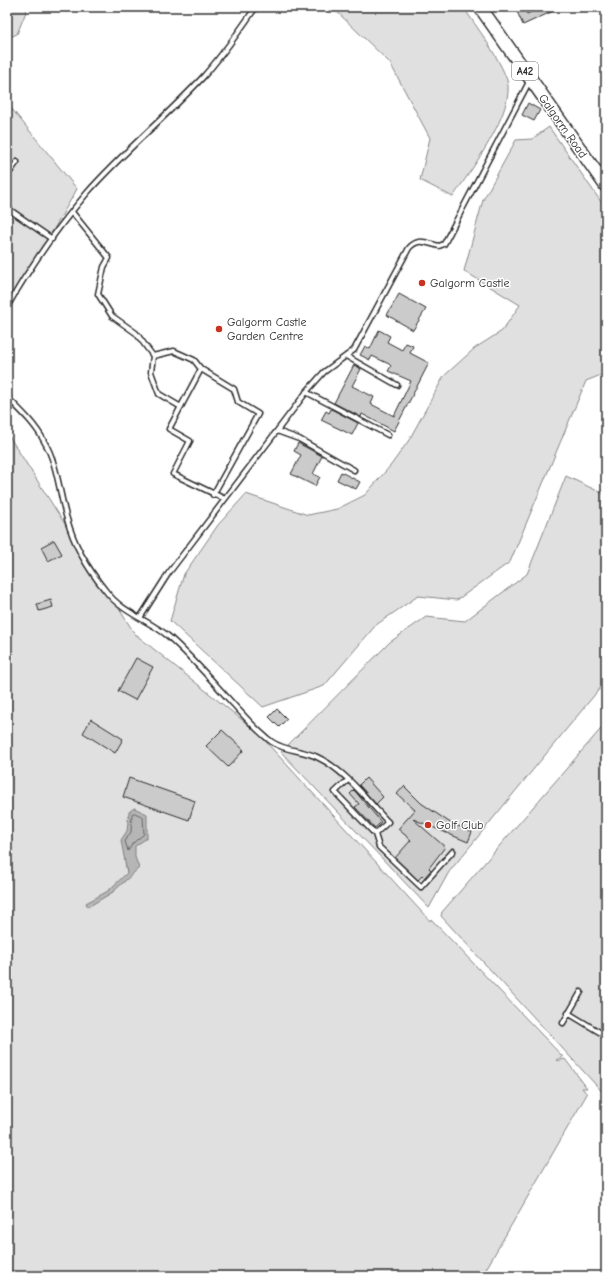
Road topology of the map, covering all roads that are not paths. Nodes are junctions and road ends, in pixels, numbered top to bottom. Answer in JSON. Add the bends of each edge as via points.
{"nodes":[{"id":1,"x":256,"y":7,"type":"edge"},
{"id":2,"x":480,"y":7,"type":"edge"},
{"id":3,"x":530,"y":80,"type":"junction"},
{"id":4,"x":17,"y":162,"type":"dead end"},
{"id":5,"x":7,"y":176,"type":"edge"},
{"id":6,"x":606,"y":186,"type":"edge"},
{"id":7,"x":7,"y":208,"type":"edge"},
{"id":8,"x":72,"y":212,"type":"junction"},
{"id":9,"x":52,"y":239,"type":"junction"},
{"id":10,"x":7,"y":307,"type":"edge"},
{"id":11,"x":153,"y":356,"type":"junction"},
{"id":12,"x":346,"y":356,"type":"junction"},
{"id":13,"x":201,"y":369,"type":"junction"},
{"id":14,"x":397,"y":385,"type":"dead end"},
{"id":15,"x":306,"y":392,"type":"junction"},
{"id":16,"x":7,"y":398,"type":"edge"},
{"id":17,"x":181,"y":407,"type":"junction"},
{"id":18,"x":277,"y":431,"type":"junction"},
{"id":19,"x":388,"y":435,"type":"dead end"},
{"id":20,"x":354,"y":470,"type":"dead end"},
{"id":21,"x":213,"y":495,"type":"junction"},
{"id":22,"x":225,"y":499,"type":"junction"},
{"id":23,"x":140,"y":618,"type":"junction"},
{"id":24,"x":348,"y":780,"type":"junction"},
{"id":25,"x":375,"y":834,"type":"junction"},
{"id":26,"x":453,"y":851,"type":"dead end"},
{"id":27,"x":581,"y":992,"type":"dead end"},
{"id":28,"x":568,"y":1013,"type":"junction"},
{"id":29,"x":563,"y":1023,"type":"dead end"},
{"id":30,"x":606,"y":1036,"type":"edge"}],
"edges":[{"from":1,"to":8,"type":"lane","via":[[203,77],[131,147]]},
{"from":2,"to":3,"type":"main road","name":"Galgorm Road","number":"A42"},
{"from":3,"to":6,"type":"main road","name":"Galgorm Road","number":"A42"},
{"from":3,"to":12,"type":"lane","via":[[444,244],[439,246],[423,240],[415,242],[409,248],[354,350]]},
{"from":4,"to":5,"type":"lane"},
{"from":7,"to":9,"type":"lane"},
{"from":8,"to":9,"type":"lane"},
{"from":8,"to":11,"type":"lane","via":[[108,258],[98,294],[112,316],[136,333]]},
{"from":9,"to":10,"type":"lane","via":[[23,279]]},
{"from":11,"to":13,"type":"lane","via":[[174,351],[194,360]]},
{"from":11,"to":17,"type":"lane","via":[[151,372],[158,394]]},
{"from":12,"to":14,"type":"lane"},
{"from":12,"to":15,"type":"lane","via":[[324,372]]},
{"from":13,"to":17,"type":"lane"},
{"from":13,"to":21,"type":"lane","via":[[234,389],[238,402],[258,414]]},
{"from":15,"to":18,"type":"lane"},
{"from":15,"to":19,"type":"lane"},
{"from":16,"to":23,"type":"lane","via":[[32,422],[45,441],[54,462],[66,519],[74,542],[89,569],[105,592],[125,611]]},
{"from":17,"to":21,"type":"lane","via":[[169,429],[190,441],[173,474]]},
{"from":18,"to":20,"type":"lane","via":[[299,439]]},
{"from":18,"to":22,"type":"lane"},
{"from":21,"to":22,"type":"lane"},
{"from":22,"to":23,"type":"lane","via":[[168,574]]},
{"from":23,"to":24,"type":"lane","via":[[168,636],[272,742],[283,748],[317,757]]},
{"from":24,"to":25,"type":"lane","via":[[335,792]]},
{"from":24,"to":25,"type":"lane","via":[[388,822]]},
{"from":25,"to":26,"type":"lane","via":[[379,847],[421,887]]},
{"from":27,"to":28,"type":"lane"},
{"from":28,"to":29,"type":"lane"},
{"from":28,"to":30,"type":"lane"}]}
